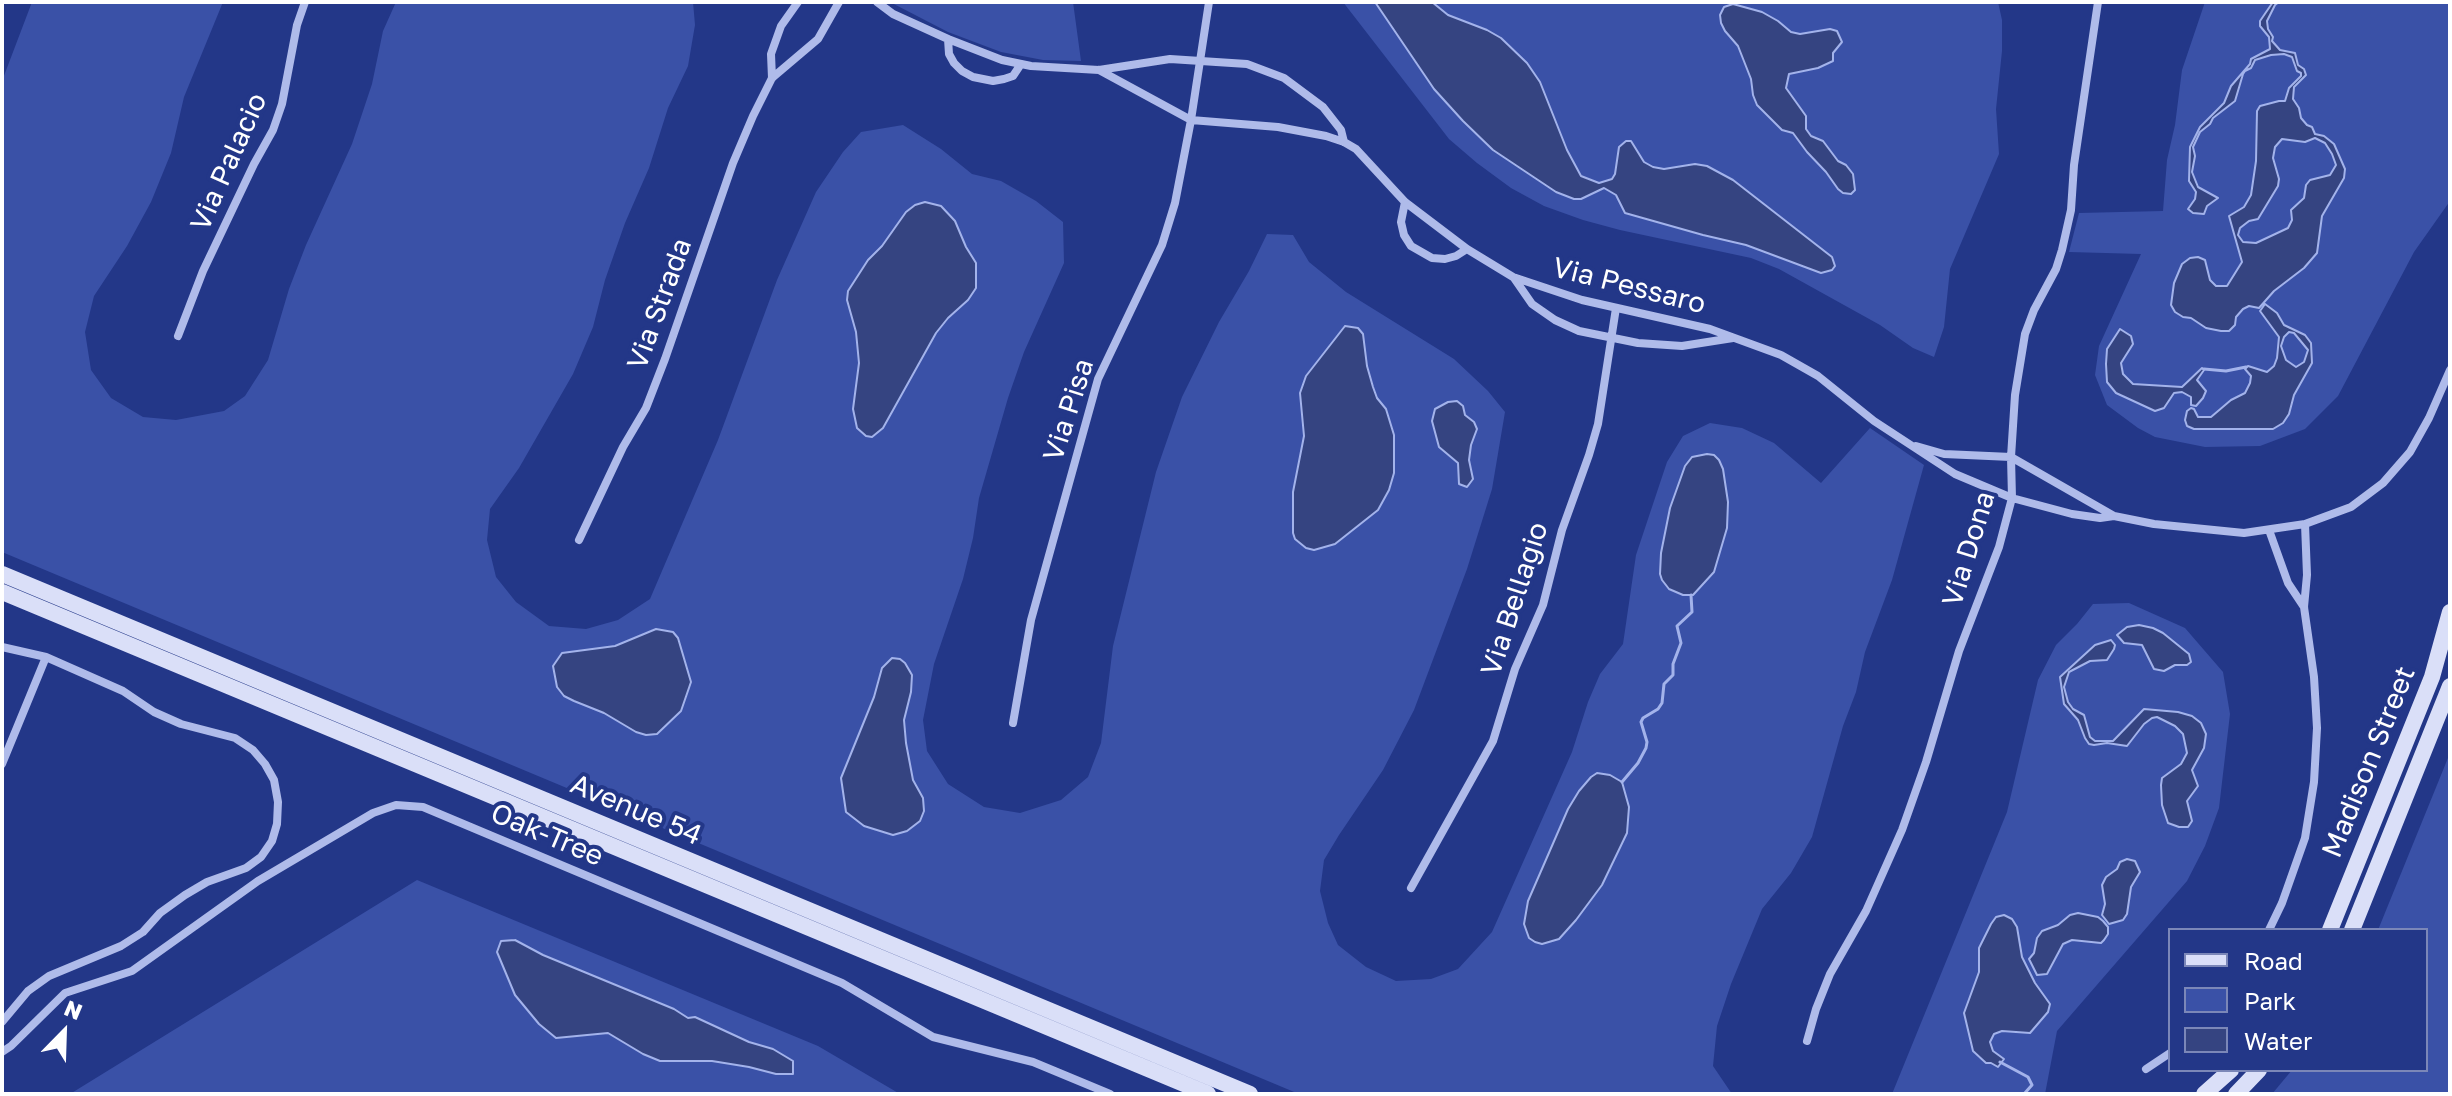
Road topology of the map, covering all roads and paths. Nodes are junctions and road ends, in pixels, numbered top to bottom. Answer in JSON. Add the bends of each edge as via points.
{"nodes":[{"id":1,"x":305,"y":2,"type":"edge"},
{"id":2,"x":798,"y":2,"type":"edge"},
{"id":3,"x":839,"y":2,"type":"edge"},
{"id":4,"x":877,"y":2,"type":"edge"},
{"id":5,"x":1209,"y":2,"type":"edge"},
{"id":6,"x":2098,"y":2,"type":"edge"},
{"id":7,"x":948,"y":39,"type":"junction"},
{"id":8,"x":1200,"y":60,"type":"junction"},
{"id":9,"x":1021,"y":64,"type":"junction"},
{"id":10,"x":1099,"y":70,"type":"junction"},
{"id":11,"x":772,"y":78,"type":"junction"},
{"id":12,"x":1191,"y":120,"type":"junction"},
{"id":13,"x":1344,"y":142,"type":"junction"},
{"id":14,"x":1405,"y":202,"type":"junction"},
{"id":15,"x":1467,"y":249,"type":"junction"},
{"id":16,"x":1513,"y":277,"type":"junction"},
{"id":17,"x":1616,"y":308,"type":"junction"},
{"id":18,"x":178,"y":336,"type":"dead end"},
{"id":19,"x":1610,"y":337,"type":"junction"},
{"id":20,"x":1734,"y":338,"type":"junction"},
{"id":21,"x":2450,"y":370,"type":"edge"},
{"id":22,"x":1909,"y":444,"type":"junction"},
{"id":23,"x":2011,"y":457,"type":"junction"},
{"id":24,"x":2012,"y":498,"type":"junction"},
{"id":25,"x":2114,"y":516,"type":"junction"},
{"id":26,"x":2305,"y":524,"type":"junction"},
{"id":27,"x":2269,"y":530,"type":"junction"},
{"id":28,"x":579,"y":540,"type":"dead end"},
{"id":29,"x":2,"y":574,"type":"edge"},
{"id":30,"x":2,"y":592,"type":"edge"},
{"id":31,"x":2304,"y":607,"type":"junction"},
{"id":32,"x":2450,"y":612,"type":"edge"},
{"id":33,"x":2,"y":647,"type":"edge"},
{"id":34,"x":46,"y":657,"type":"junction"},
{"id":35,"x":2450,"y":686,"type":"edge"},
{"id":36,"x":1013,"y":723,"type":"dead end"},
{"id":37,"x":2,"y":764,"type":"edge"},
{"id":38,"x":1411,"y":888,"type":"dead end"},
{"id":39,"x":2270,"y":928,"type":"edge"},
{"id":40,"x":2331,"y":928,"type":"edge"},
{"id":41,"x":2353,"y":928,"type":"edge"},
{"id":42,"x":2,"y":1022,"type":"edge"},
{"id":43,"x":1807,"y":1041,"type":"dead end"},
{"id":44,"x":2,"y":1052,"type":"edge"},
{"id":45,"x":2168,"y":1054,"type":"edge"},
{"id":46,"x":2146,"y":1069,"type":"dead end"},
{"id":47,"x":2229,"y":1072,"type":"edge"},
{"id":48,"x":2257,"y":1072,"type":"edge"},
{"id":49,"x":1110,"y":1094,"type":"edge"},
{"id":50,"x":1208,"y":1094,"type":"edge"},
{"id":51,"x":1250,"y":1094,"type":"edge"},
{"id":52,"x":2204,"y":1094,"type":"edge"},
{"id":53,"x":2236,"y":1094,"type":"edge"}],
"edges":[{"from":1,"to":18,"type":"street","name":"Via Palacio","via":[[273,130],[203,271]]},
{"from":2,"to":11,"type":"street","name":"Via Strada","via":[[781,26],[771,54]]},
{"from":3,"to":11,"type":"street","name":"Via Strada","via":[[818,39]]},
{"from":4,"to":7,"type":"street","name":"Via Pessaro"},
{"from":5,"to":8,"type":"street","name":"Via Pisa"},
{"from":6,"to":23,"type":"street","name":"Via Dona","via":[[2071,210],[2056,269],[2025,334]]},
{"from":7,"to":9,"type":"street","name":"Via Pessaro"},
{"from":7,"to":9,"type":"street","via":[[954,63],[973,77],[1004,79]]},
{"from":8,"to":10,"type":"street","name":"Via Pessaro"},
{"from":8,"to":12,"type":"street","name":"Via Pisa"},
{"from":8,"to":13,"type":"street","name":"Via Pessaro","via":[[1247,64],[1284,78],[1323,107]]},
{"from":9,"to":10,"type":"street","name":"Via Pessaro"},
{"from":10,"to":12,"type":"street","name":"Via Pessaro"},
{"from":11,"to":28,"type":"street","name":"Via Strada","via":[[733,163],[646,408]]},
{"from":12,"to":13,"type":"street","name":"Via Pessaro","via":[[1278,127]]},
{"from":12,"to":36,"type":"street","name":"Via Pisa","via":[[1162,245],[1098,379],[1031,620]]},
{"from":13,"to":14,"type":"street","name":"Via Pessaro"},
{"from":14,"to":15,"type":"street","name":"Via Pessaro"},
{"from":14,"to":15,"type":"street","via":[[1401,222],[1411,246],[1445,259]]},
{"from":15,"to":16,"type":"street","name":"Via Pessaro"},
{"from":16,"to":17,"type":"street","name":"Via Pessaro"},
{"from":16,"to":19,"type":"street","name":"Via Pessaro","via":[[1532,304],[1555,320]]},
{"from":17,"to":19,"type":"street","name":"Via Bellagio"},
{"from":17,"to":20,"type":"street","name":"Via Pessaro"},
{"from":19,"to":20,"type":"street","name":"Via Pessaro","via":[[1682,346]]},
{"from":19,"to":38,"type":"street","name":"Via Bellagio","via":[[1598,424],[1543,605],[1515,669],[1493,741]]},
{"from":20,"to":22,"type":"street","name":"Via Pessaro","via":[[1818,376]]},
{"from":21,"to":26,"type":"street","name":"Via Pessaro","via":[[2416,441],[2383,483],[2351,507]]},
{"from":22,"to":23,"type":"street","name":"Via Pessaro","via":[[1944,454]]},
{"from":22,"to":24,"type":"street","name":"Via Pessaro","via":[[1955,474]]},
{"from":23,"to":24,"type":"street","name":"Via Dona"},
{"from":23,"to":25,"type":"street","name":"Via Pessaro"},
{"from":24,"to":25,"type":"street","name":"Via Pessaro","via":[[2072,514]]},
{"from":24,"to":43,"type":"street","name":"Via Dona","via":[[1902,830],[1866,911],[1830,974]]},
{"from":25,"to":27,"type":"street","name":"Via Pessaro","via":[[2197,529]]},
{"from":26,"to":27,"type":"street","name":"Via Pessaro"},
{"from":26,"to":31,"type":"street"},
{"from":27,"to":31,"type":"street","via":[[2288,583]]},
{"from":29,"to":51,"type":"street","name":"Avenue 54"},
{"from":30,"to":50,"type":"street","name":"Avenue 54"},
{"from":31,"to":39,"type":"street","via":[[2317,728],[2314,782],[2305,838]]},
{"from":32,"to":40,"type":"street","name":"Madison Street","via":[[2432,677]]},
{"from":33,"to":34,"type":"street"},
{"from":34,"to":37,"type":"street"},
{"from":34,"to":42,"type":"street","via":[[123,691],[154,712],[235,738],[253,750],[274,780],[277,824],[261,857],[246,868],[185,895],[121,946],[49,976]]},
{"from":35,"to":41,"type":"street","name":"Madison Street"},
{"from":44,"to":49,"type":"street","name":"Oak-Tree","via":[[65,993],[132,971],[258,881],[373,813],[396,805],[423,807],[842,983],[933,1037],[1033,1062]]},
{"from":45,"to":46,"type":"street"},
{"from":47,"to":52,"type":"street"},
{"from":48,"to":53,"type":"street"}]}
